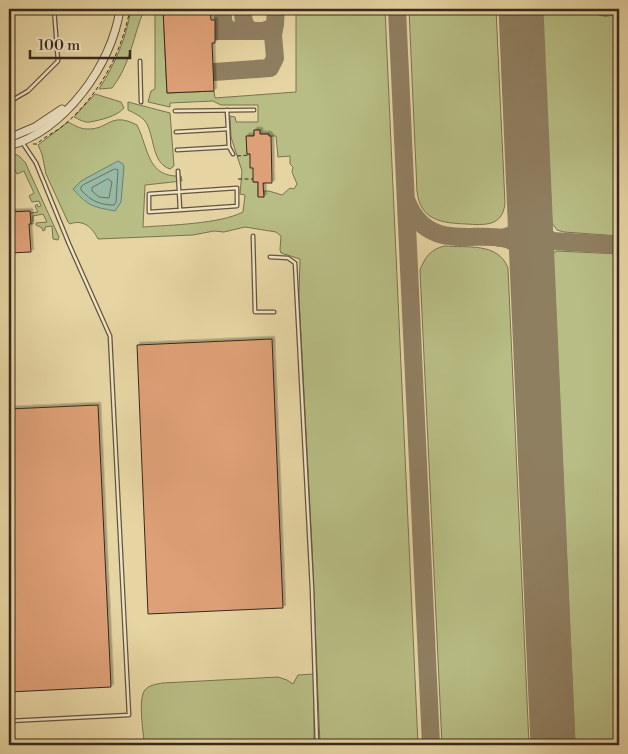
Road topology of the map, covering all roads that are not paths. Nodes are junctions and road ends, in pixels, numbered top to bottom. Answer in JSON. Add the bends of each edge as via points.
{"nodes":[{"id":1,"x":54,"y":9,"type":"edge"},
{"id":2,"x":120,"y":9,"type":"edge"},
{"id":3,"x":140,"y":60,"type":"dead end"},
{"id":4,"x":9,"y":102,"type":"edge"},
{"id":5,"x":141,"y":102,"type":"dead end"},
{"id":6,"x":227,"y":110,"type":"junction"},
{"id":7,"x":254,"y":110,"type":"dead end"},
{"id":8,"x":175,"y":111,"type":"dead end"},
{"id":9,"x":228,"y":129,"type":"junction"},
{"id":10,"x":176,"y":132,"type":"dead end"},
{"id":11,"x":10,"y":138,"type":"edge"},
{"id":12,"x":20,"y":138,"type":"junction"},
{"id":13,"x":9,"y":146,"type":"edge"},
{"id":14,"x":229,"y":147,"type":"junction"},
{"id":15,"x":177,"y":150,"type":"dead end"},
{"id":16,"x":234,"y":156,"type":"road end"},
{"id":17,"x":178,"y":171,"type":"dead end"},
{"id":18,"x":179,"y":192,"type":"junction"},
{"id":19,"x":180,"y":210,"type":"junction"},
{"id":20,"x":252,"y":236,"type":"dead end"},
{"id":21,"x":270,"y":257,"type":"dead end"},
{"id":22,"x":274,"y":312,"type":"dead end"},
{"id":23,"x":9,"y":721,"type":"edge"},
{"id":24,"x":317,"y":745,"type":"edge"}],
"edges":[{"from":1,"to":4,"type":"lane","via":[[58,61],[28,91]]},
{"from":2,"to":12,"type":"street","via":[[118,25],[106,57],[86,88],[52,124],[35,136]]},
{"from":3,"to":5,"type":"lane"},
{"from":6,"to":7,"type":"lane"},
{"from":6,"to":8,"type":"lane"},
{"from":6,"to":9,"type":"lane"},
{"from":9,"to":10,"type":"lane"},
{"from":9,"to":14,"type":"lane"},
{"from":11,"to":12,"type":"street"},
{"from":12,"to":13,"type":"street"},
{"from":12,"to":23,"type":"lane","via":[[36,163],[110,336],[129,715]]},
{"from":14,"to":15,"type":"lane"},
{"from":14,"to":16,"type":"lane"},
{"from":17,"to":18,"type":"lane"},
{"from":18,"to":19,"type":"lane"},
{"from":18,"to":19,"type":"lane","via":[[149,194],[149,212]]},
{"from":18,"to":19,"type":"lane","via":[[237,188],[237,206]]},
{"from":20,"to":22,"type":"lane","via":[[255,312]]},
{"from":21,"to":24,"type":"lane","via":[[288,258],[295,263]]}]}
